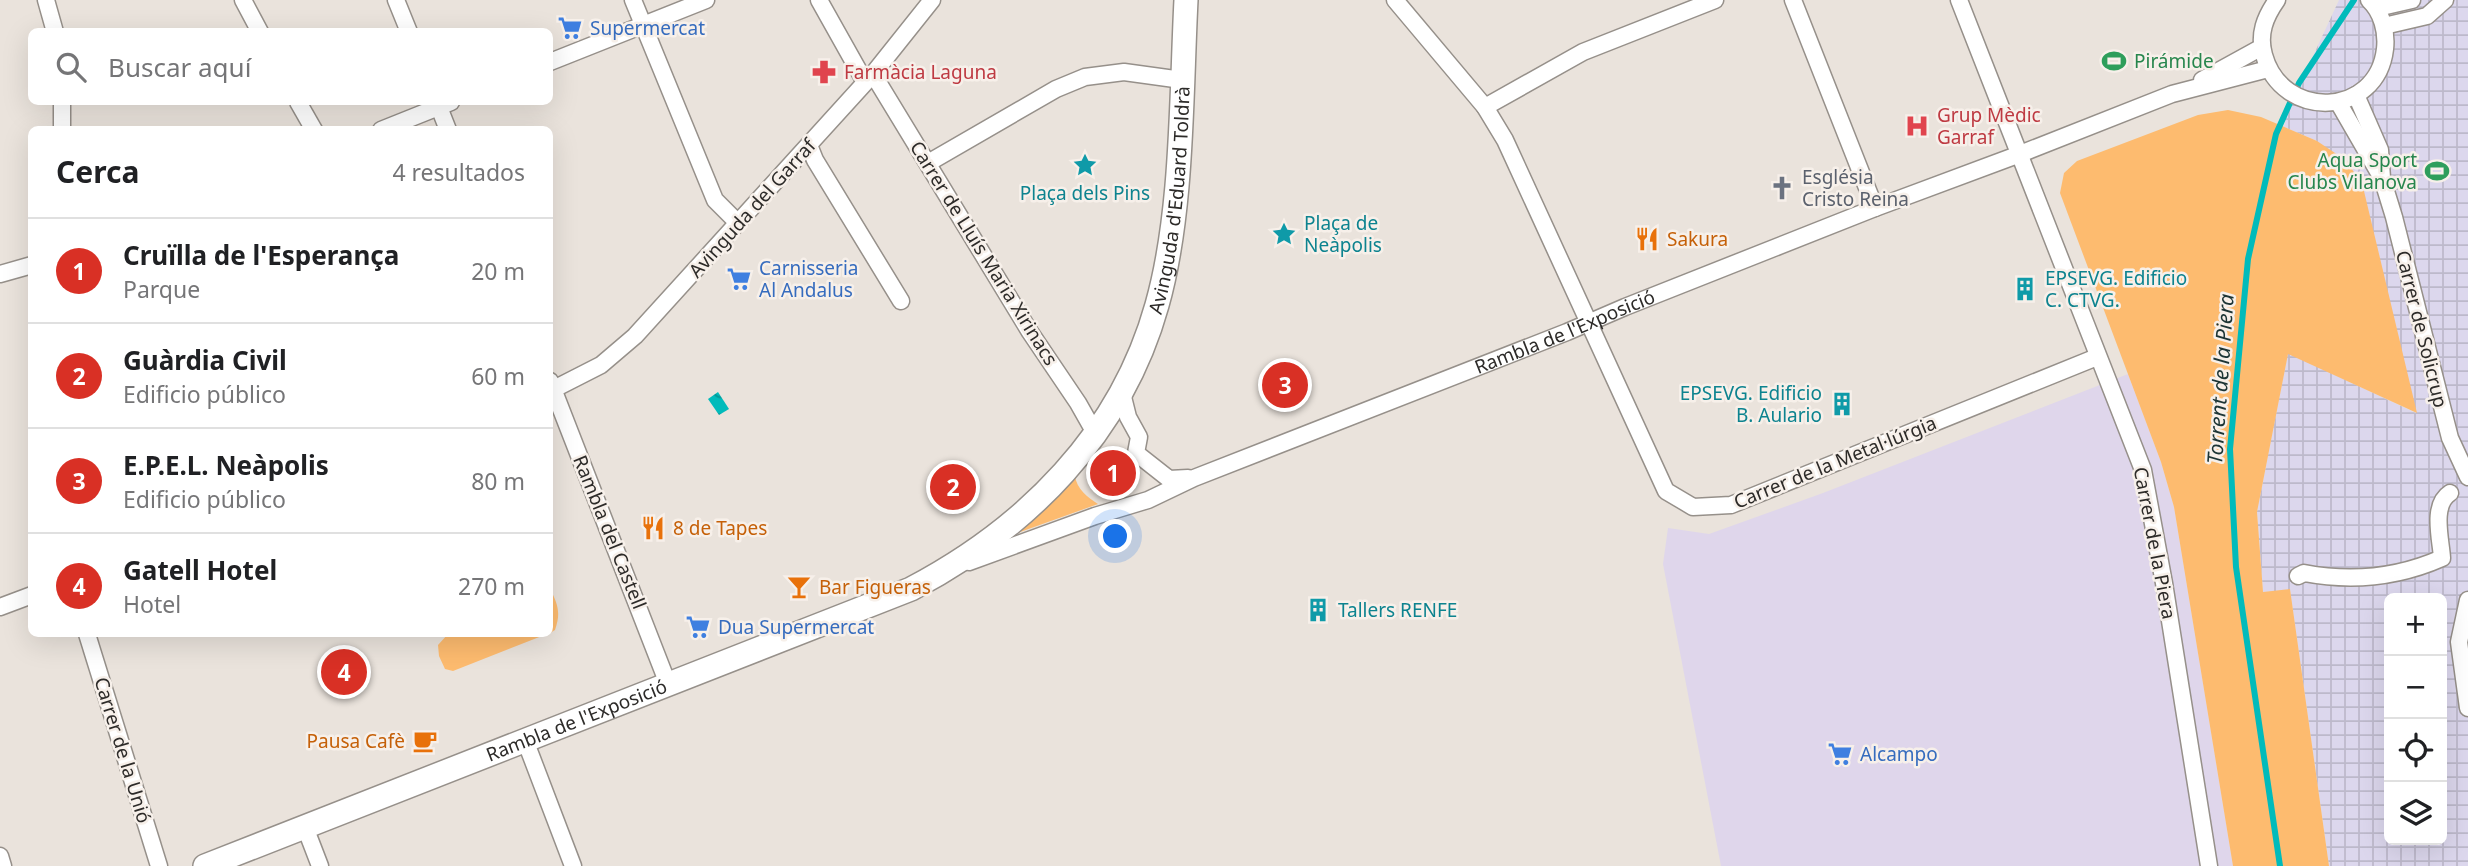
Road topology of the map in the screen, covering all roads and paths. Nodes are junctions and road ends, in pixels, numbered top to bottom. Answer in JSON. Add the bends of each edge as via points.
{"nodes":[{"id":1,"x":46,"y":0,"type":"edge"},
{"id":2,"x":243,"y":0,"type":"edge"},
{"id":3,"x":396,"y":0,"type":"edge"},
{"id":4,"x":633,"y":0,"type":"edge"},
{"id":5,"x":706,"y":0,"type":"edge"},
{"id":6,"x":818,"y":0,"type":"edge"},
{"id":7,"x":932,"y":0,"type":"edge"},
{"id":8,"x":1186,"y":0,"type":"edge"},
{"id":9,"x":1395,"y":0,"type":"edge"},
{"id":10,"x":1715,"y":0,"type":"edge"},
{"id":11,"x":1793,"y":0,"type":"edge"},
{"id":12,"x":1959,"y":0,"type":"edge"},
{"id":13,"x":2277,"y":0,"type":"edge"},
{"id":14,"x":2412,"y":0,"type":"edge"},
{"id":15,"x":2445,"y":0,"type":"edge"},
{"id":16,"x":2371,"y":2,"type":"edge"},
{"id":17,"x":644,"y":25,"type":"junction"},
{"id":18,"x":2384,"y":26,"type":"junction"},
{"id":19,"x":54,"y":28,"type":"edge"},
{"id":20,"x":258,"y":28,"type":"edge"},
{"id":21,"x":407,"y":28,"type":"edge"},
{"id":22,"x":2262,"y":47,"type":"junction"},
{"id":23,"x":553,"y":61,"type":"edge"},
{"id":24,"x":2271,"y":74,"type":"junction"},
{"id":25,"x":869,"y":78,"type":"junction"},
{"id":26,"x":1182,"y":80,"type":"junction"},
{"id":27,"x":2182,"y":91,"type":"junction"},
{"id":28,"x":2356,"y":95,"type":"junction"},
{"id":29,"x":2332,"y":103,"type":"junction"},
{"id":30,"x":62,"y":105,"type":"edge"},
{"id":31,"x":300,"y":105,"type":"edge"},
{"id":32,"x":438,"y":105,"type":"edge"},
{"id":33,"x":443,"y":105,"type":"edge"},
{"id":34,"x":1485,"y":107,"type":"junction"},
{"id":35,"x":62,"y":126,"type":"edge"},
{"id":36,"x":312,"y":126,"type":"edge"},
{"id":37,"x":390,"y":126,"type":"edge"},
{"id":38,"x":447,"y":126,"type":"edge"},
{"id":39,"x":808,"y":145,"type":"junction"},
{"id":40,"x":2020,"y":154,"type":"junction"},
{"id":41,"x":928,"y":163,"type":"junction"},
{"id":42,"x":2382,"y":178,"type":"junction"},
{"id":43,"x":1875,"y":208,"type":"junction"},
{"id":44,"x":738,"y":223,"type":"junction"},
{"id":45,"x":28,"y":266,"type":"edge"},
{"id":46,"x":0,"y":274,"type":"edge"},
{"id":47,"x":901,"y":301,"type":"dead end"},
{"id":48,"x":1588,"y":324,"type":"junction"},
{"id":49,"x":2097,"y":357,"type":"junction"},
{"id":50,"x":553,"y":386,"type":"edge"},
{"id":51,"x":1122,"y":393,"type":"junction"},
{"id":52,"x":553,"y":395,"type":"edge"},
{"id":53,"x":1095,"y":433,"type":"junction"},
{"id":54,"x":2468,"y":477,"type":"edge"},
{"id":55,"x":1194,"y":478,"type":"junction"},
{"id":56,"x":2450,"y":493,"type":"dead end"},
{"id":57,"x":947,"y":570,"type":"junction"},
{"id":58,"x":2298,"y":576,"type":"dead end"},
{"id":59,"x":28,"y":596,"type":"edge"},
{"id":60,"x":2468,"y":600,"type":"edge"},
{"id":61,"x":0,"y":607,"type":"edge"},
{"id":62,"x":88,"y":637,"type":"edge"},
{"id":63,"x":668,"y":684,"type":"junction"},
{"id":64,"x":2468,"y":708,"type":"edge"},
{"id":65,"x":525,"y":740,"type":"junction"},
{"id":66,"x":305,"y":827,"type":"junction"},
{"id":67,"x":0,"y":856,"type":"edge"},
{"id":68,"x":3,"y":866,"type":"edge"},
{"id":69,"x":159,"y":866,"type":"edge"},
{"id":70,"x":205,"y":866,"type":"edge"},
{"id":71,"x":320,"y":866,"type":"edge"},
{"id":72,"x":573,"y":866,"type":"edge"},
{"id":73,"x":2209,"y":866,"type":"edge"}],
"edges":[{"from":1,"to":19,"type":"street"},
{"from":2,"to":20,"type":"street"},
{"from":3,"to":21,"type":"street"},
{"from":4,"to":17,"type":"street"},
{"from":5,"to":17,"type":"street"},
{"from":6,"to":25,"type":"street","name":"Carrer de Lluís Maria Xirinacs"},
{"from":7,"to":25,"type":"street","name":"Avinguda del Garraf"},
{"from":8,"to":26,"type":"street","name":"Avinguda d'Eduard Toldrà"},
{"from":9,"to":34,"type":"street","name":"Carrer de la Metal·lúrgia"},
{"from":10,"to":34,"type":"street","via":[[1583,52]]},
{"from":11,"to":43,"type":"street"},
{"from":12,"to":40,"type":"street","name":"Carrer de la Piera"},
{"from":13,"to":22,"type":"street","via":[[2262,30]]},
{"from":14,"to":16,"type":"street","via":[[2386,6]]},
{"from":15,"to":18,"type":"street","via":[[2427,16]]},
{"from":16,"to":18,"type":"street"},
{"from":17,"to":23,"type":"street"},
{"from":17,"to":44,"type":"street","via":[[715,200]]},
{"from":18,"to":28,"type":"street","via":[[2381,65]]},
{"from":22,"to":24,"type":"street"},
{"from":22,"to":27,"type":"street","name":"Rambla de l'Exposició"},
{"from":24,"to":27,"type":"street","name":"Rambla de l'Exposició"},
{"from":24,"to":29,"type":"street","via":[[2302,100]]},
{"from":25,"to":39,"type":"street","name":"Avinguda del Garraf"},
{"from":25,"to":41,"type":"street","name":"Carrer de Lluís Maria Xirinacs"},
{"from":26,"to":41,"type":"street","via":[[1124,72],[1084,77]]},
{"from":26,"to":51,"type":"street","name":"Avinguda d'Eduard Toldrà","via":[[1176,190],[1164,277],[1146,338]]},
{"from":27,"to":40,"type":"street","name":"Rambla de l'Exposició"},
{"from":28,"to":29,"type":"street"},
{"from":28,"to":42,"type":"street","name":"Carrer de Solicrup","via":[[2380,150]]},
{"from":29,"to":42,"type":"street","name":"Carrer de Solicrup"},
{"from":30,"to":35,"type":"street"},
{"from":31,"to":36,"type":"street"},
{"from":32,"to":37,"type":"street"},
{"from":33,"to":38,"type":"street"},
{"from":34,"to":48,"type":"street","name":"Carrer de la Metal·lúrgia","via":[[1528,186]]},
{"from":39,"to":44,"type":"street","name":"Avinguda del Garraf"},
{"from":39,"to":47,"type":"street"},
{"from":40,"to":43,"type":"street","name":"Rambla de l'Exposició"},
{"from":40,"to":49,"type":"street","name":"Carrer de la Piera"},
{"from":41,"to":53,"type":"street","name":"Carrer de Lluís Maria Xirinacs"},
{"from":42,"to":54,"type":"street","name":"Carrer de Solicrup","via":[[2450,438]]},
{"from":43,"to":48,"type":"street","name":"Rambla de l'Exposició"},
{"from":44,"to":50,"type":"street","name":"Avinguda del Garraf","via":[[635,336],[601,365]]},
{"from":45,"to":46,"type":"street"},
{"from":48,"to":49,"type":"street","name":"Carrer de la Metal·lúrgia","via":[[1666,491],[1693,507],[1731,505]]},
{"from":48,"to":55,"type":"street","name":"Rambla de l'Exposició"},
{"from":49,"to":73,"type":"street","name":"Carrer de la Piera","via":[[2143,470]]},
{"from":51,"to":53,"type":"street","name":"Avinguda d'Eduard Toldrà"},
{"from":51,"to":55,"type":"street","via":[[1139,437],[1136,453],[1169,479]]},
{"from":52,"to":63,"type":"street","name":"Rambla del Castell"},
{"from":53,"to":57,"type":"street","name":"Rambla de l'Exposició","via":[[1078,459],[1039,499]]},
{"from":55,"to":57,"type":"street","name":"Rambla de l'Exposició","via":[[1148,500]]},
{"from":56,"to":58,"type":"street","via":[[2440,508],[2442,558],[2393,573],[2335,579]]},
{"from":57,"to":63,"type":"street","name":"Rambla de l'Exposició","via":[[911,589]]},
{"from":59,"to":61,"type":"street"},
{"from":60,"to":64,"type":"street","via":[[2459,642]]},
{"from":62,"to":69,"type":"street","name":"Carrer de la Unió"},
{"from":63,"to":65,"type":"street","name":"Rambla de l'Exposició"},
{"from":65,"to":66,"type":"street","name":"Rambla de l'Exposició"},
{"from":65,"to":72,"type":"street"},
{"from":66,"to":70,"type":"street","name":"Rambla de l'Exposició"},
{"from":66,"to":71,"type":"street"},
{"from":67,"to":68,"type":"street"}]}
